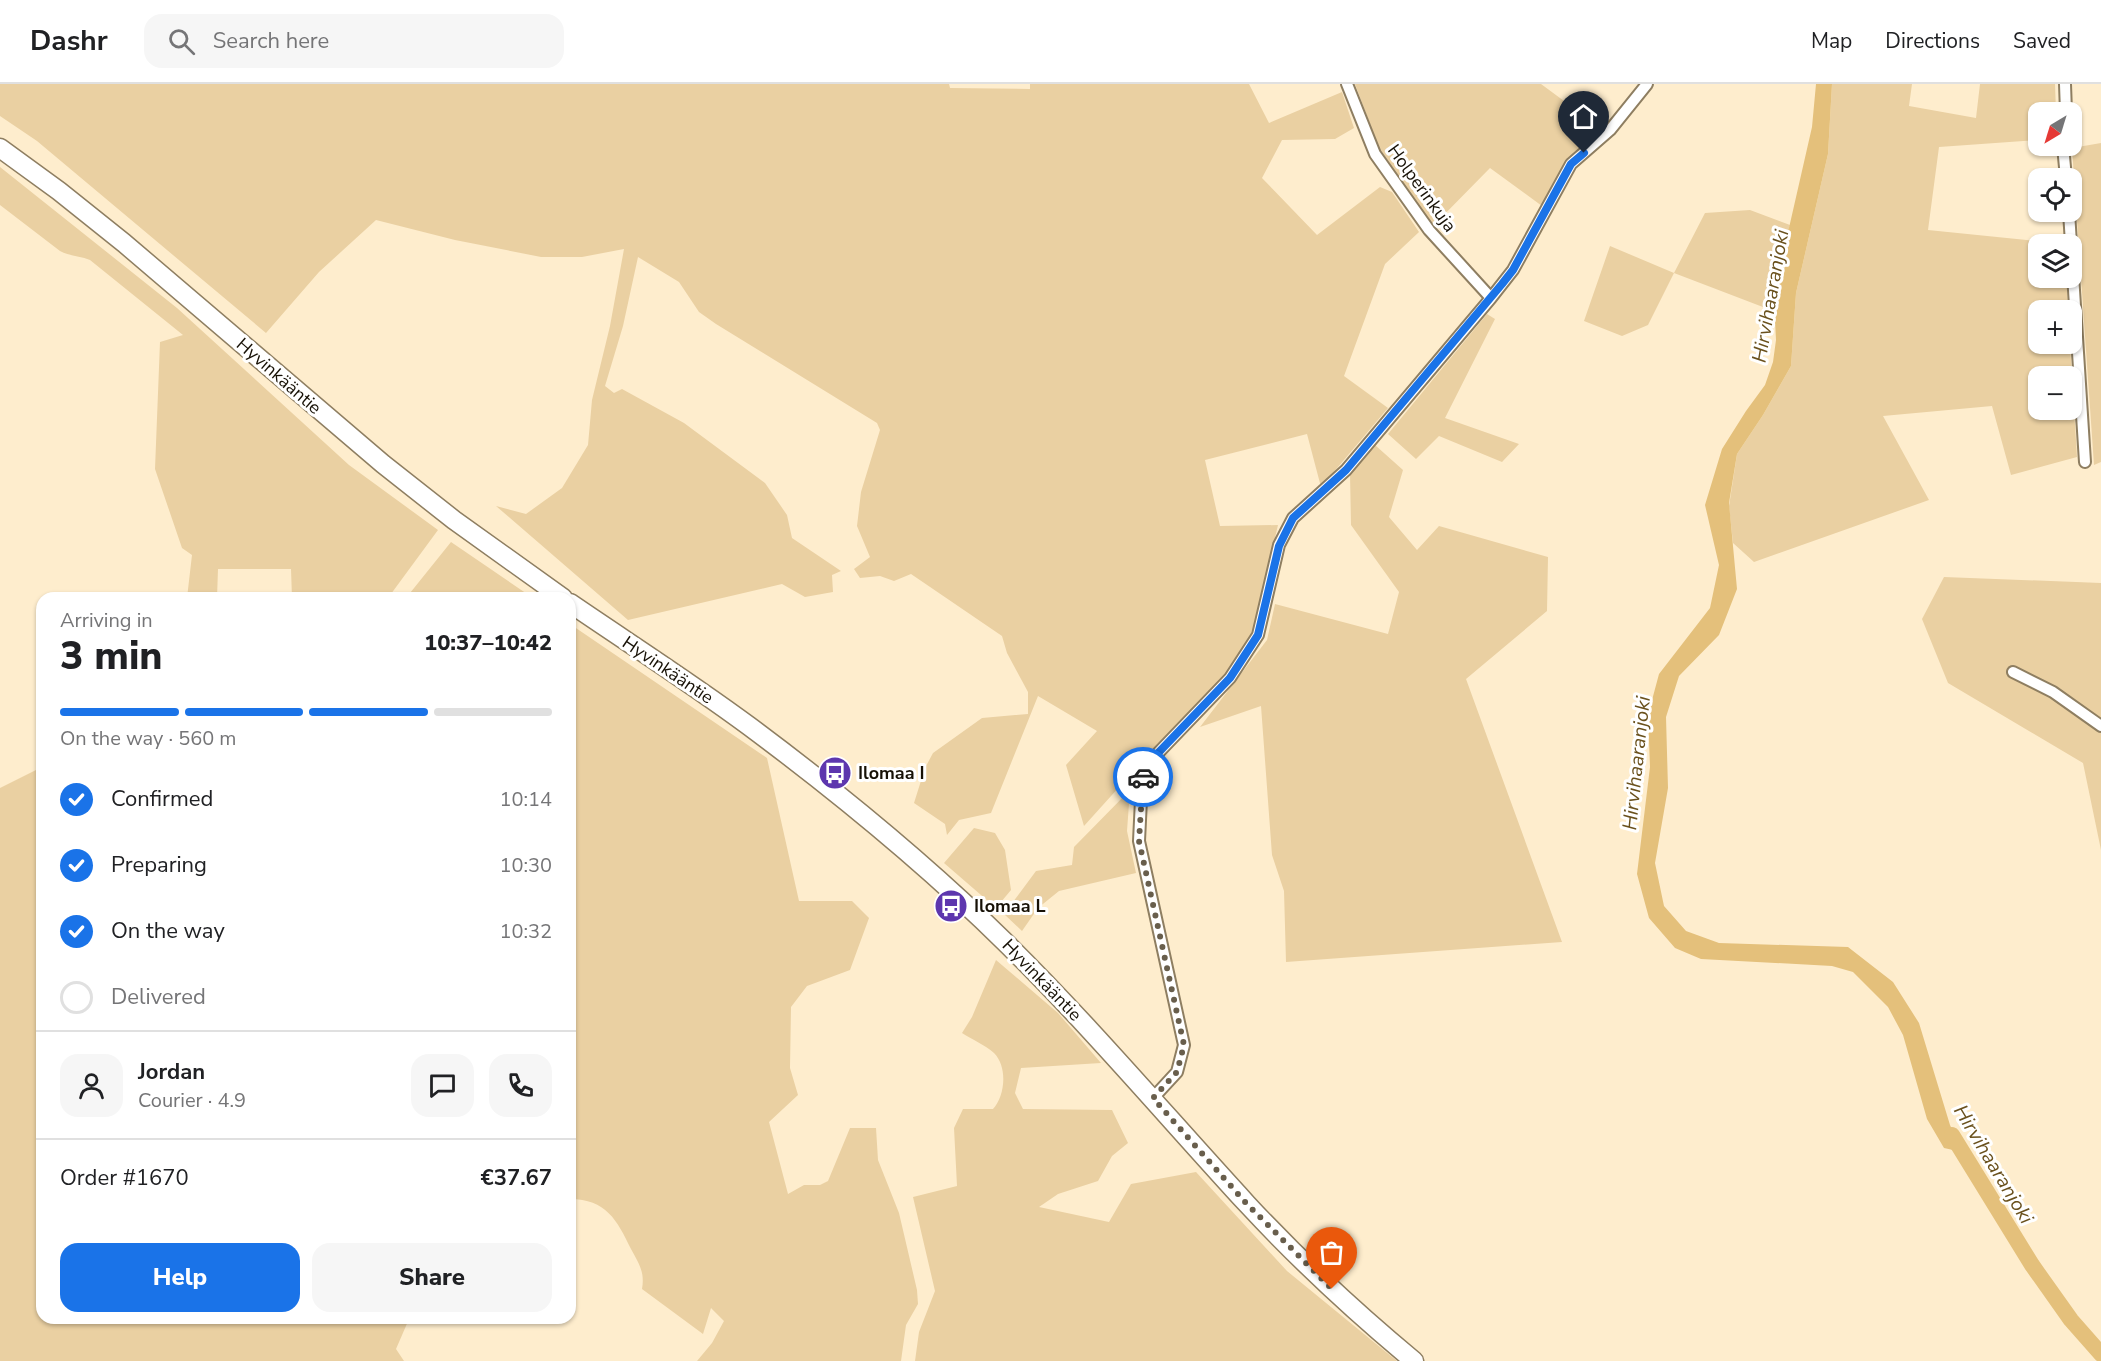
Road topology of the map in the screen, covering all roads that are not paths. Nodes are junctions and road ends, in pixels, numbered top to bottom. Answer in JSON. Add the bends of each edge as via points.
{"nodes":[{"id":1,"x":1347,"y":84,"type":"edge"},
{"id":2,"x":1647,"y":84,"type":"edge"},
{"id":3,"x":2065,"y":84,"type":"edge"},
{"id":4,"x":2066,"y":102,"type":"edge"},
{"id":5,"x":0,"y":148,"type":"edge"},
{"id":6,"x":2070,"y":222,"type":"edge"},
{"id":7,"x":1491,"y":298,"type":"junction"},
{"id":8,"x":2085,"y":462,"type":"dead end"},
{"id":9,"x":555,"y":592,"type":"edge"},
{"id":10,"x":576,"y":607,"type":"edge"},
{"id":11,"x":2013,"y":672,"type":"dead end"},
{"id":12,"x":2101,"y":726,"type":"edge"},
{"id":13,"x":1153,"y":1098,"type":"junction"},
{"id":14,"x":1414,"y":1361,"type":"edge"}],
"edges":[{"from":1,"to":7,"type":"street","name":"Holperinkuja","via":[[1375,154],[1429,230]]},
{"from":2,"to":7,"type":"street","via":[[1610,130],[1571,164],[1513,270]]},
{"from":3,"to":4,"type":"street"},
{"from":5,"to":9,"type":"highway","name":"Hyvinkääntie","via":[[124,243],[382,464]]},
{"from":6,"to":8,"type":"street"},
{"from":7,"to":13,"type":"street","via":[[1346,470],[1293,518],[1279,546],[1258,635],[1230,678],[1159,752],[1142,779],[1139,841],[1184,1045],[1177,1072]]},
{"from":10,"to":13,"type":"highway","name":"Hyvinkääntie","via":[[750,727],[897,844],[1007,944]]},
{"from":11,"to":12,"type":"street","via":[[2053,692]]},
{"from":13,"to":14,"type":"highway","name":"Hyvinkääntie","via":[[1246,1203],[1359,1314]]}]}
